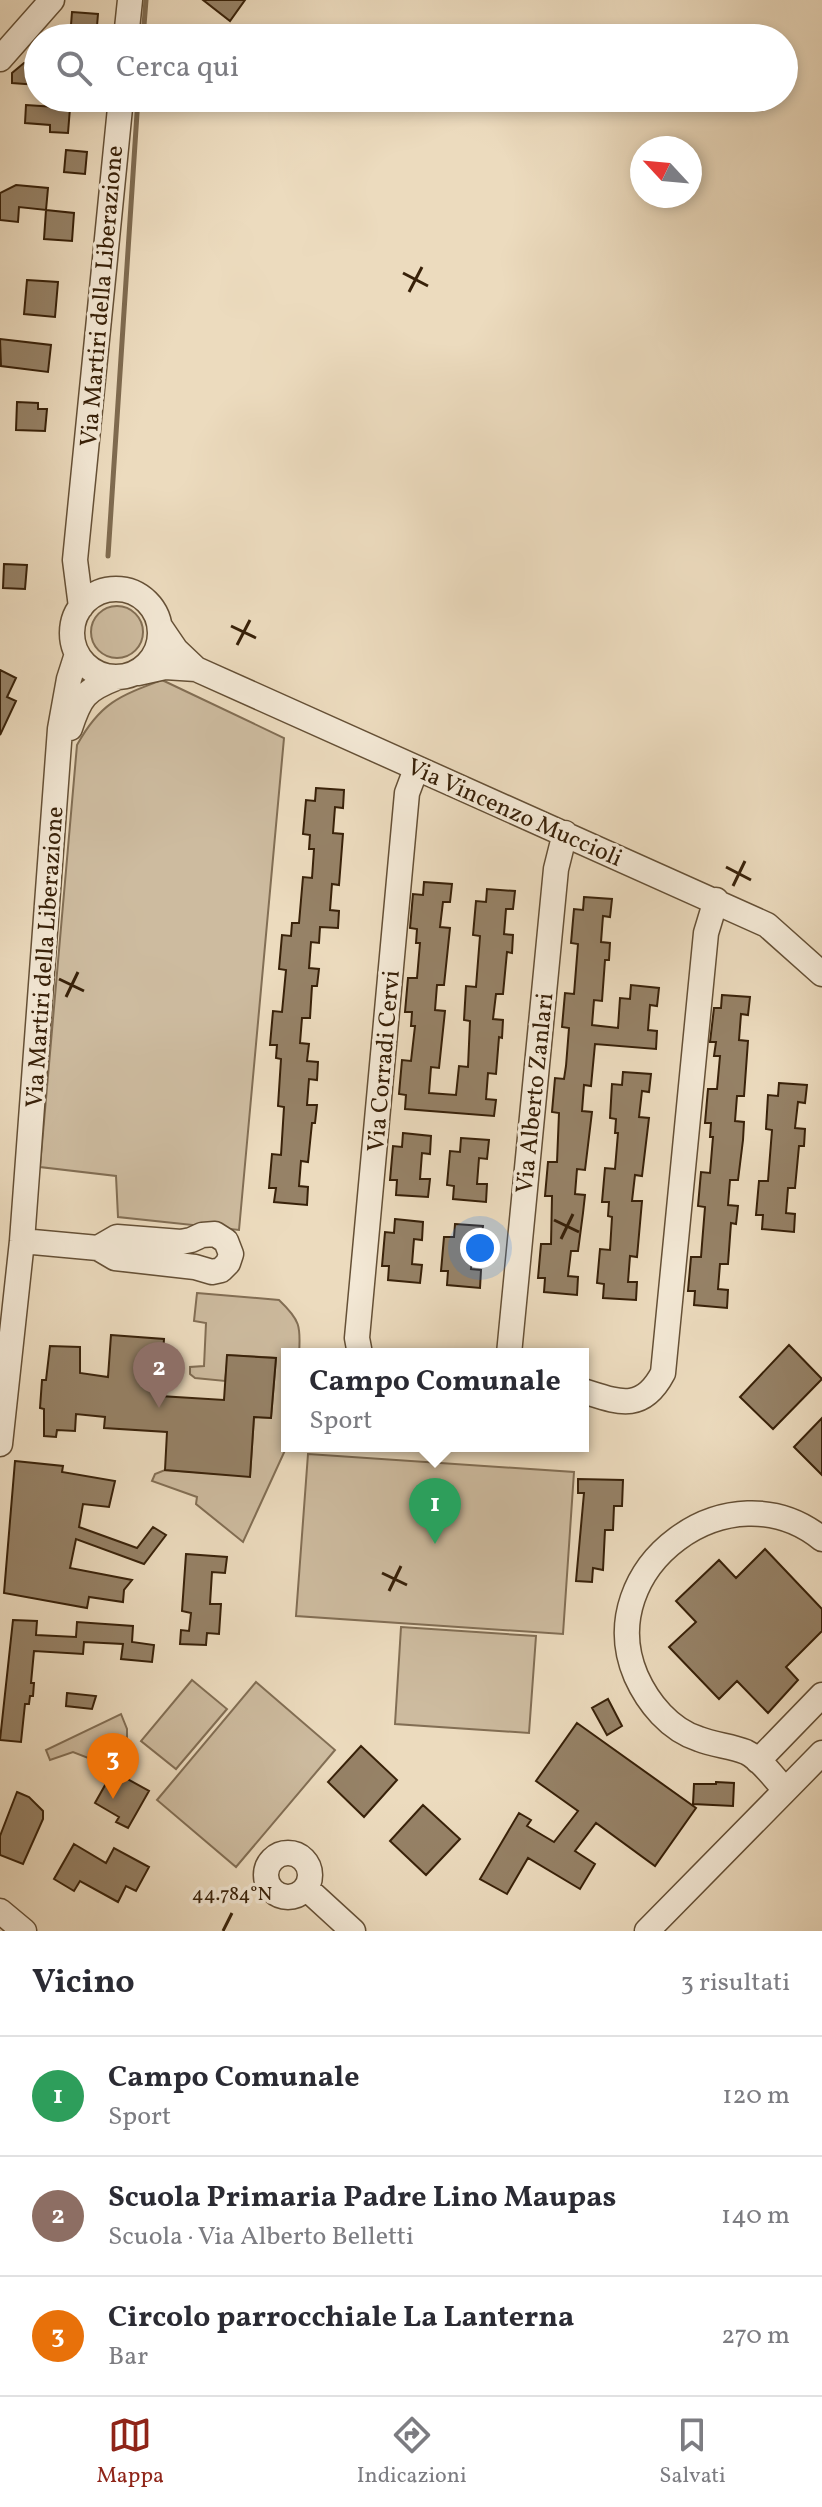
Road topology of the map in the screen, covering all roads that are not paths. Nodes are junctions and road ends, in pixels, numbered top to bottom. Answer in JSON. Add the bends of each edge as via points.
{"nodes":[{"id":1,"x":52,"y":0,"type":"edge"},
{"id":2,"x":130,"y":0,"type":"edge"},
{"id":3,"x":31,"y":24,"type":"edge"},
{"id":4,"x":127,"y":24,"type":"edge"},
{"id":5,"x":24,"y":32,"type":"edge"},
{"id":6,"x":0,"y":59,"type":"edge"},
{"id":7,"x":120,"y":112,"type":"edge"},
{"id":8,"x":82,"y":495,"type":"junction"},
{"id":9,"x":125,"y":590,"type":"junction"},
{"id":10,"x":81,"y":607,"type":"junction"},
{"id":11,"x":161,"y":628,"type":"junction"},
{"id":12,"x":77,"y":654,"type":"junction"},
{"id":13,"x":196,"y":669,"type":"junction"},
{"id":14,"x":127,"y":675,"type":"junction"},
{"id":15,"x":60,"y":757,"type":"junction"},
{"id":16,"x":416,"y":769,"type":"junction"},
{"id":17,"x":565,"y":833,"type":"junction"},
{"id":18,"x":716,"y":900,"type":"junction"},
{"id":19,"x":822,"y":974,"type":"edge"},
{"id":20,"x":22,"y":1241,"type":"junction"},
{"id":21,"x":98,"y":1248,"type":"dead end"},
{"id":22,"x":359,"y":1348,"type":"edge"},
{"id":23,"x":510,"y":1348,"type":"edge"},
{"id":24,"x":4,"y":1380,"type":"edge"},
{"id":25,"x":589,"y":1393,"type":"edge"},
{"id":26,"x":0,"y":1444,"type":"edge"},
{"id":27,"x":822,"y":1539,"type":"edge"},
{"id":28,"x":822,"y":1695,"type":"edge"},
{"id":29,"x":822,"y":1753,"type":"edge"},
{"id":30,"x":758,"y":1761,"type":"junction"},
{"id":31,"x":785,"y":1790,"type":"junction"},
{"id":32,"x":306,"y":1888,"type":"dead end"},
{"id":33,"x":0,"y":1911,"type":"edge"},
{"id":34,"x":24,"y":1931,"type":"edge"},
{"id":35,"x":353,"y":1931,"type":"edge"},
{"id":36,"x":647,"y":1931,"type":"edge"}],
"edges":[{"from":1,"to":3,"type":"street"},
{"from":2,"to":4,"type":"street"},
{"from":5,"to":6,"type":"street"},
{"from":7,"to":8,"type":"street","name":"Via Martiri della Liberazione"},
{"from":8,"to":9,"type":"street","name":"Via Martiri della Liberazione","via":[[88,563]]},
{"from":8,"to":10,"type":"street","name":"Via Martiri della Liberazione","via":[[75,560]]},
{"from":9,"to":10,"type":"street","via":[[100,592]]},
{"from":9,"to":11,"type":"street","name":"Via Martiri della Liberazione","via":[[149,603]]},
{"from":10,"to":12,"type":"street","name":"Via Martiri della Liberazione","via":[[72,630]]},
{"from":11,"to":13,"type":"street"},
{"from":11,"to":14,"type":"street","name":"Via Martiri della Liberazione","via":[[156,654],[148,665]]},
{"from":12,"to":14,"type":"street","via":[[93,671]]},
{"from":12,"to":15,"type":"street","name":"Via Martiri della Liberazione","via":[[64,700]]},
{"from":13,"to":14,"type":"street","via":[[165,667]]},
{"from":13,"to":16,"type":"street","name":"Via Vincenzo Muccioli"},
{"from":14,"to":15,"type":"street","name":"Via Martiri della Liberazione","via":[[96,686],[79,703]]},
{"from":15,"to":20,"type":"street","name":"Via Martiri della Liberazione"},
{"from":16,"to":17,"type":"street","name":"Via Vincenzo Muccioli"},
{"from":16,"to":22,"type":"street","name":"Via Corradi Cervi","via":[[407,793]]},
{"from":17,"to":18,"type":"street","name":"Via Vincenzo Muccioli"},
{"from":17,"to":23,"type":"street","name":"Via Alberto Zanlari","via":[[556,869]]},
{"from":18,"to":19,"type":"street","name":"Via Vincenzo Muccioli","via":[[767,925]]},
{"from":18,"to":25,"type":"street","via":[[706,933],[663,1373],[651,1391],[634,1401]]},
{"from":20,"to":21,"type":"street"},
{"from":20,"to":24,"type":"street","name":"Via Martiri della Liberazione"},
{"from":24,"to":26,"type":"street","name":"Via Martiri della Liberazione"},
{"from":27,"to":30,"type":"street","via":[[773,1516],[719,1517],[680,1537],[659,1556],[631,1606],[627,1627],[636,1675],[663,1716],[695,1738]]},
{"from":28,"to":30,"type":"street"},
{"from":29,"to":31,"type":"street"},
{"from":30,"to":31,"type":"street"},
{"from":31,"to":36,"type":"street"},
{"from":32,"to":35,"type":"street"},
{"from":33,"to":34,"type":"street"}]}
